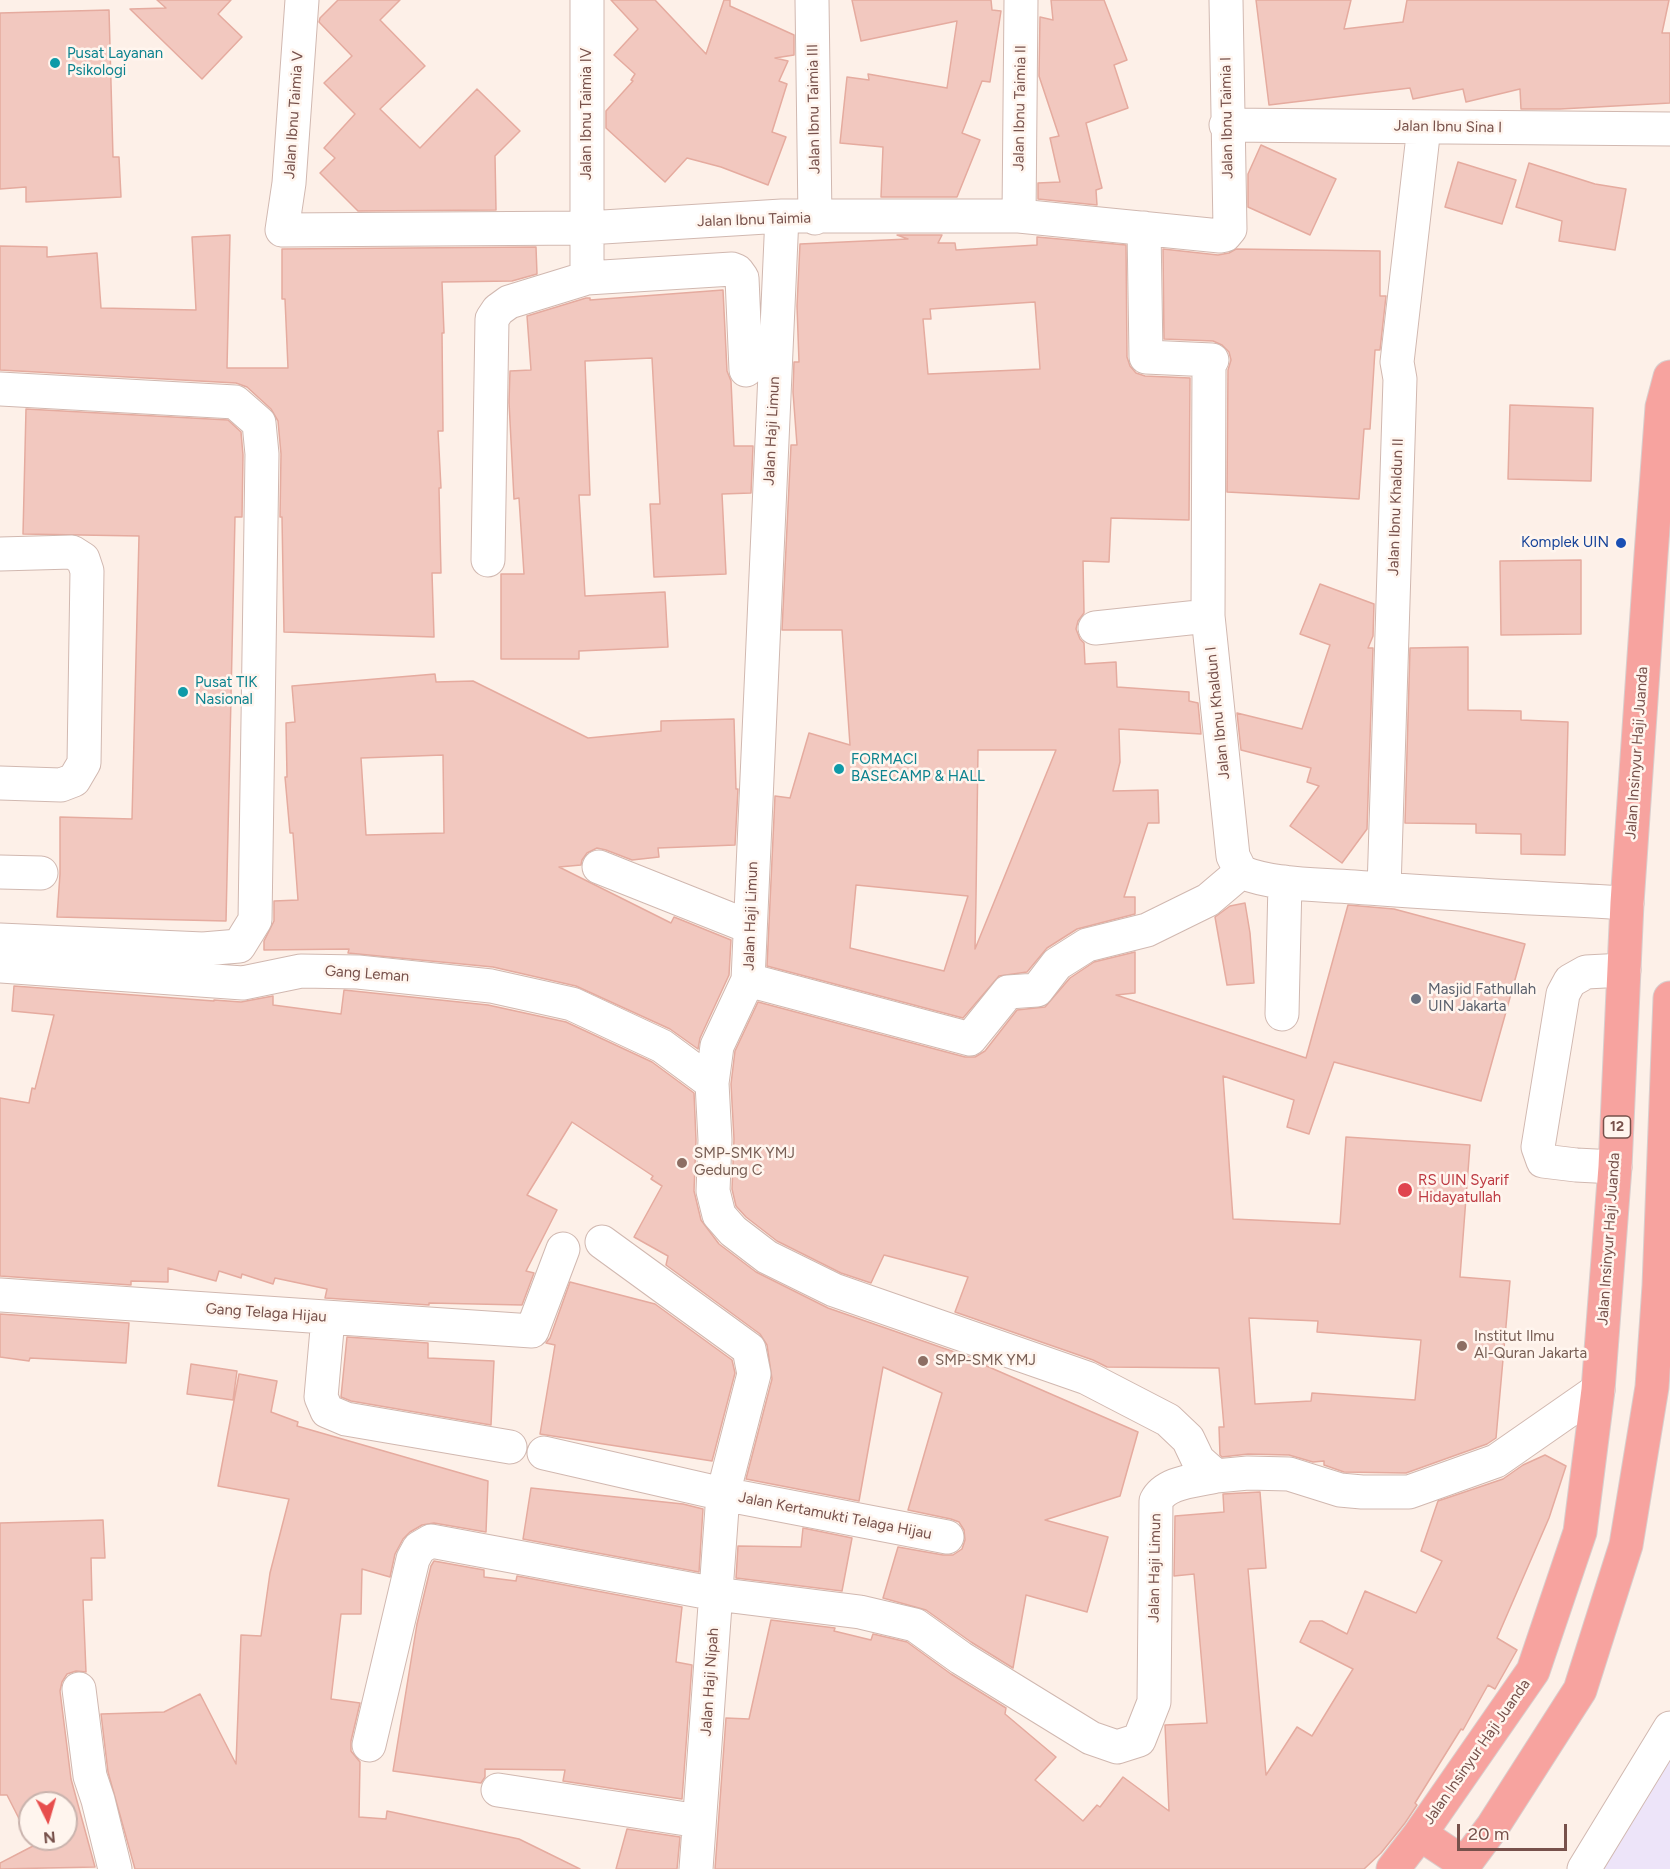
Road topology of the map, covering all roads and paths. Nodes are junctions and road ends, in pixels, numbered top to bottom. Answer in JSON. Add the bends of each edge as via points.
{"nodes":[{"id":1,"x":302,"y":0,"type":"edge"},
{"id":2,"x":586,"y":0,"type":"edge"},
{"id":3,"x":812,"y":0,"type":"edge"},
{"id":4,"x":1021,"y":0,"type":"edge"},
{"id":5,"x":1226,"y":0,"type":"edge"},
{"id":6,"x":1226,"y":125,"type":"junction"},
{"id":7,"x":1424,"y":127,"type":"junction"},
{"id":8,"x":1670,"y":129,"type":"edge"},
{"id":9,"x":782,"y":216,"type":"junction"},
{"id":10,"x":1019,"y":216,"type":"junction"},
{"id":11,"x":815,"y":218,"type":"junction"},
{"id":12,"x":587,"y":228,"type":"junction"},
{"id":13,"x":1144,"y":228,"type":"junction"},
{"id":14,"x":282,"y":230,"type":"joint"},
{"id":15,"x":1225,"y":235,"type":"joint"},
{"id":16,"x":587,"y":278,"type":"junction"},
{"id":17,"x":746,"y":370,"type":"dead end"},
{"id":18,"x":1670,"y":377,"type":"edge"},
{"id":19,"x":0,"y":389,"type":"edge"},
{"id":20,"x":0,"y":554,"type":"edge"},
{"id":21,"x":488,"y":560,"type":"dead end"},
{"id":22,"x":1208,"y":616,"type":"junction"},
{"id":23,"x":1095,"y":628,"type":"dead end"},
{"id":24,"x":0,"y":783,"type":"edge"},
{"id":25,"x":599,"y":867,"type":"dead end"},
{"id":26,"x":0,"y":872,"type":"edge"},
{"id":27,"x":1241,"y":872,"type":"junction"},
{"id":28,"x":42,"y":873,"type":"dead end"},
{"id":29,"x":1285,"y":882,"type":"junction"},
{"id":30,"x":1384,"y":890,"type":"junction"},
{"id":31,"x":1627,"y":903,"type":"junction"},
{"id":32,"x":750,"y":927,"type":"junction"},
{"id":33,"x":0,"y":940,"type":"edge"},
{"id":34,"x":0,"y":966,"type":"edge"},
{"id":35,"x":1624,"y":970,"type":"junction"},
{"id":36,"x":748,"y":980,"type":"junction"},
{"id":37,"x":1670,"y":998,"type":"edge"},
{"id":38,"x":1282,"y":1014,"type":"dead end"},
{"id":39,"x":712,"y":1083,"type":"junction"},
{"id":40,"x":1615,"y":1167,"type":"junction"},
{"id":41,"x":602,"y":1242,"type":"dead end"},
{"id":42,"x":563,"y":1248,"type":"dead end"},
{"id":43,"x":1664,"y":1286,"type":"edge"},
{"id":44,"x":0,"y":1295,"type":"edge"},
{"id":45,"x":328,"y":1318,"type":"junction"},
{"id":46,"x":1598,"y":1390,"type":"junction"},
{"id":47,"x":510,"y":1448,"type":"dead end"},
{"id":48,"x":544,"y":1453,"type":"dead end"},
{"id":49,"x":1216,"y":1476,"type":"junction"},
{"id":50,"x":723,"y":1494,"type":"junction"},
{"id":51,"x":946,"y":1537,"type":"dead end"},
{"id":52,"x":716,"y":1594,"type":"junction"},
{"id":53,"x":79,"y":1689,"type":"dead end"},
{"id":54,"x":1670,"y":1728,"type":"edge"},
{"id":55,"x":369,"y":1745,"type":"dead end"},
{"id":56,"x":498,"y":1790,"type":"dead end"},
{"id":57,"x":699,"y":1821,"type":"junction"},
{"id":58,"x":1420,"y":1834,"type":"junction"},
{"id":59,"x":1463,"y":1867,"type":"edge"},
{"id":60,"x":115,"y":1869,"type":"edge"},
{"id":61,"x":696,"y":1869,"type":"edge"},
{"id":62,"x":1393,"y":1869,"type":"edge"},
{"id":63,"x":1584,"y":1869,"type":"edge"}],
"edges":[{"from":1,"to":14,"type":"street","name":"Jalan Ibnu Taimia V"},
{"from":2,"to":12,"type":"street","name":"Jalan Ibnu Taimia IV"},
{"from":3,"to":11,"type":"street","name":"Jalan Ibnu Taimia III"},
{"from":4,"to":10,"type":"street","name":"Jalan Ibnu Taimia II"},
{"from":5,"to":6,"type":"street","name":"Jalan Ibnu Taimia I"},
{"from":6,"to":7,"type":"street","name":"Jalan Ibnu Sina I"},
{"from":6,"to":15,"type":"street","name":"Jalan Ibnu Taimia I","via":[[1230,230]]},
{"from":7,"to":8,"type":"street","name":"Jalan Ibnu Sina I"},
{"from":7,"to":30,"type":"street","name":"Jalan Ibnu Khaldun II","via":[[1397,362],[1400,379]]},
{"from":9,"to":11,"type":"street","name":"Jalan Ibnu Taimia"},
{"from":9,"to":12,"type":"street","name":"Jalan Ibnu Taimia"},
{"from":9,"to":32,"type":"street","name":"Jalan Haji Limun"},
{"from":10,"to":11,"type":"street","name":"Jalan Ibnu Taimia"},
{"from":10,"to":13,"type":"street","name":"Jalan Ibnu Taimia"},
{"from":12,"to":14,"type":"street","name":"Jalan Ibnu Taimia"},
{"from":12,"to":16,"type":"street","name":"Jalan Ibnu Taimia IV"},
{"from":13,"to":15,"type":"street","name":"Jalan Ibnu Taimia"},
{"from":13,"to":22,"type":"street","name":"Jalan Ibnu Khaldun I","via":[[1146,357],[1212,360]]},
{"from":16,"to":17,"type":"street","via":[[737,271],[742,278]]},
{"from":16,"to":21,"type":"street","via":[[509,302],[492,319]]},
{"from":18,"to":31,"type":"highway","name":"Jalan Insinyur Haji Juanda","number":"12","via":[[1662,407]]},
{"from":19,"to":33,"type":"street","via":[[235,402],[259,423],[262,454],[255,920],[239,946],[203,949]]},
{"from":20,"to":24,"type":"street","via":[[72,552],[83,559],[87,571],[84,763],[74,780],[61,785]]},
{"from":22,"to":23,"type":"street"},
{"from":22,"to":27,"type":"street","name":"Jalan Ibnu Khaldun I","via":[[1233,856]]},
{"from":25,"to":32,"type":"street"},
{"from":26,"to":28,"type":"street"},
{"from":27,"to":29,"type":"street","via":[[1258,879]]},
{"from":27,"to":36,"type":"street","via":[[1208,900],[1148,930],[1087,945],[1057,964],[1037,990],[1008,992],[970,1039]]},
{"from":29,"to":30,"type":"street"},
{"from":29,"to":38,"type":"street"},
{"from":30,"to":31,"type":"street"},
{"from":31,"to":35,"type":"highway","name":"Jalan Insinyur Haji Juanda","number":"12"},
{"from":32,"to":36,"type":"street","name":"Jalan Haji Limun"},
{"from":34,"to":39,"type":"street","name":"Gang Leman","via":[[243,983],[301,971],[358,972],[491,986],[572,1004],[662,1046]]},
{"from":35,"to":40,"type":"highway","name":"Jalan Insinyur Haji Juanda","number":"12"},
{"from":35,"to":40,"type":"street","via":[[1586,972],[1570,981],[1563,994],[1538,1147],[1543,1161]]},
{"from":36,"to":39,"type":"street","name":"Jalan Haji Limun","via":[[717,1046]]},
{"from":37,"to":43,"type":"highway"},
{"from":39,"to":49,"type":"street","name":"Jalan Haji Limun","via":[[713,1191],[718,1215],[766,1257],[834,1290],[1087,1378],[1168,1420],[1188,1439],[1198,1460]]},
{"from":40,"to":46,"type":"highway","name":"Jalan Insinyur Haji Juanda","number":"12"},
{"from":41,"to":50,"type":"street","name":"Jalan Kertamukti Telaga Hijau","via":[[749,1349],[754,1374]]},
{"from":42,"to":45,"type":"street","name":"Gang Telaga Hijau","via":[[532,1331]]},
{"from":43,"to":59,"type":"highway","via":[[1626,1545],[1580,1690]]},
{"from":44,"to":45,"type":"street","name":"Gang Telaga Hijau"},
{"from":45,"to":47,"type":"street","via":[[321,1397],[327,1411],[346,1419]]},
{"from":46,"to":49,"type":"street","name":"Jalan Haji Limun","via":[[1497,1461],[1409,1491],[1340,1490],[1289,1474]]},
{"from":46,"to":58,"type":"highway","name":"Jalan Insinyur Haji Juanda","number":"12","via":[[1580,1532],[1533,1671]]},
{"from":48,"to":50,"type":"street","name":"Jalan Kertamukti Telaga Hijau"},
{"from":49,"to":52,"type":"street","name":"Jalan Haji Limun","via":[[1173,1486],[1156,1501],[1154,1702],[1139,1740],[1117,1747],[1090,1738],[915,1624],[860,1612]]},
{"from":50,"to":51,"type":"street","name":"Jalan Kertamukti Telaga Hijau"},
{"from":50,"to":52,"type":"street","name":"Jalan Haji Nipah"},
{"from":52,"to":55,"type":"street","via":[[431,1541],[419,1548],[413,1559]]},
{"from":52,"to":57,"type":"street","name":"Jalan Haji Nipah"},
{"from":53,"to":60,"type":"street","via":[[90,1776]]},
{"from":54,"to":63,"type":"street"},
{"from":56,"to":57,"type":"street"},
{"from":57,"to":61,"type":"street","name":"Jalan Haji Nipah"},
{"from":58,"to":59,"type":"highway"},
{"from":58,"to":62,"type":"highway","name":"Jalan Insinyur Haji Juanda","number":"12"}]}
